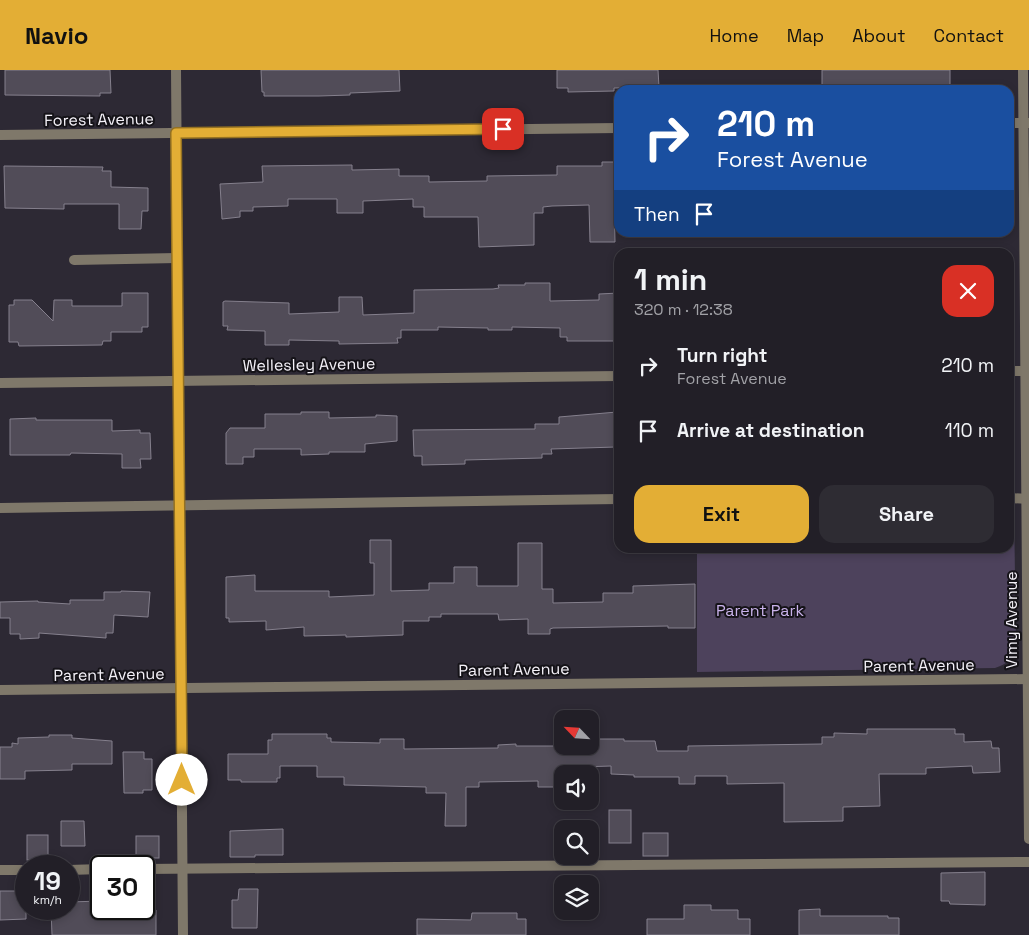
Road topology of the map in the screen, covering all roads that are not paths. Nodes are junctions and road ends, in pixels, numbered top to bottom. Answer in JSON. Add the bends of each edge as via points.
{"nodes":[{"id":1,"x":176,"y":70,"type":"edge"},
{"id":2,"x":1022,"y":70,"type":"edge"},
{"id":3,"x":1026,"y":123,"type":"edge"},
{"id":4,"x":614,"y":128,"type":"edge"},
{"id":5,"x":176,"y":133,"type":"junction"},
{"id":6,"x":0,"y":135,"type":"edge"},
{"id":7,"x":177,"y":258,"type":"junction"},
{"id":8,"x":74,"y":260,"type":"dead end"},
{"id":9,"x":1014,"y":371,"type":"edge"},
{"id":10,"x":1027,"y":371,"type":"edge"},
{"id":11,"x":614,"y":376,"type":"edge"},
{"id":12,"x":178,"y":381,"type":"junction"},
{"id":13,"x":0,"y":383,"type":"edge"},
{"id":14,"x":1014,"y":498,"type":"edge"},
{"id":15,"x":614,"y":499,"type":"edge"},
{"id":16,"x":1027,"y":499,"type":"edge"},
{"id":17,"x":179,"y":506,"type":"junction"},
{"id":18,"x":0,"y":508,"type":"edge"},
{"id":19,"x":1028,"y":679,"type":"edge"},
{"id":20,"x":181,"y":688,"type":"junction"},
{"id":21,"x":0,"y":690,"type":"edge"},
{"id":22,"x":1029,"y":839,"type":"edge"},
{"id":23,"x":1029,"y":862,"type":"edge"},
{"id":24,"x":155,"y":869,"type":"edge"},
{"id":25,"x":182,"y":869,"type":"junction"},
{"id":26,"x":0,"y":870,"type":"edge"},
{"id":27,"x":15,"y":870,"type":"edge"},
{"id":28,"x":183,"y":935,"type":"edge"}],
"edges":[{"from":1,"to":5,"type":"street"},
{"from":2,"to":3,"type":"street","name":"Vimy Avenue"},
{"from":3,"to":10,"type":"street","name":"Vimy Avenue"},
{"from":4,"to":5,"type":"street","name":"Forest Avenue"},
{"from":5,"to":6,"type":"street","name":"Forest Avenue"},
{"from":5,"to":7,"type":"street"},
{"from":7,"to":8,"type":"street"},
{"from":7,"to":12,"type":"street"},
{"from":9,"to":10,"type":"street"},
{"from":10,"to":16,"type":"street","name":"Vimy Avenue"},
{"from":11,"to":12,"type":"street","name":"Wellesley Avenue"},
{"from":12,"to":13,"type":"street","name":"Wellesley Avenue"},
{"from":12,"to":17,"type":"street"},
{"from":14,"to":16,"type":"street"},
{"from":15,"to":17,"type":"street"},
{"from":16,"to":19,"type":"street","name":"Vimy Avenue"},
{"from":17,"to":18,"type":"street"},
{"from":17,"to":20,"type":"street"},
{"from":19,"to":20,"type":"street","name":"Parent Avenue"},
{"from":19,"to":22,"type":"street","name":"Vimy Avenue"},
{"from":20,"to":21,"type":"street","name":"Parent Avenue"},
{"from":20,"to":25,"type":"street"},
{"from":23,"to":25,"type":"street"},
{"from":24,"to":25,"type":"street"},
{"from":25,"to":28,"type":"street"},
{"from":26,"to":27,"type":"street"}]}
